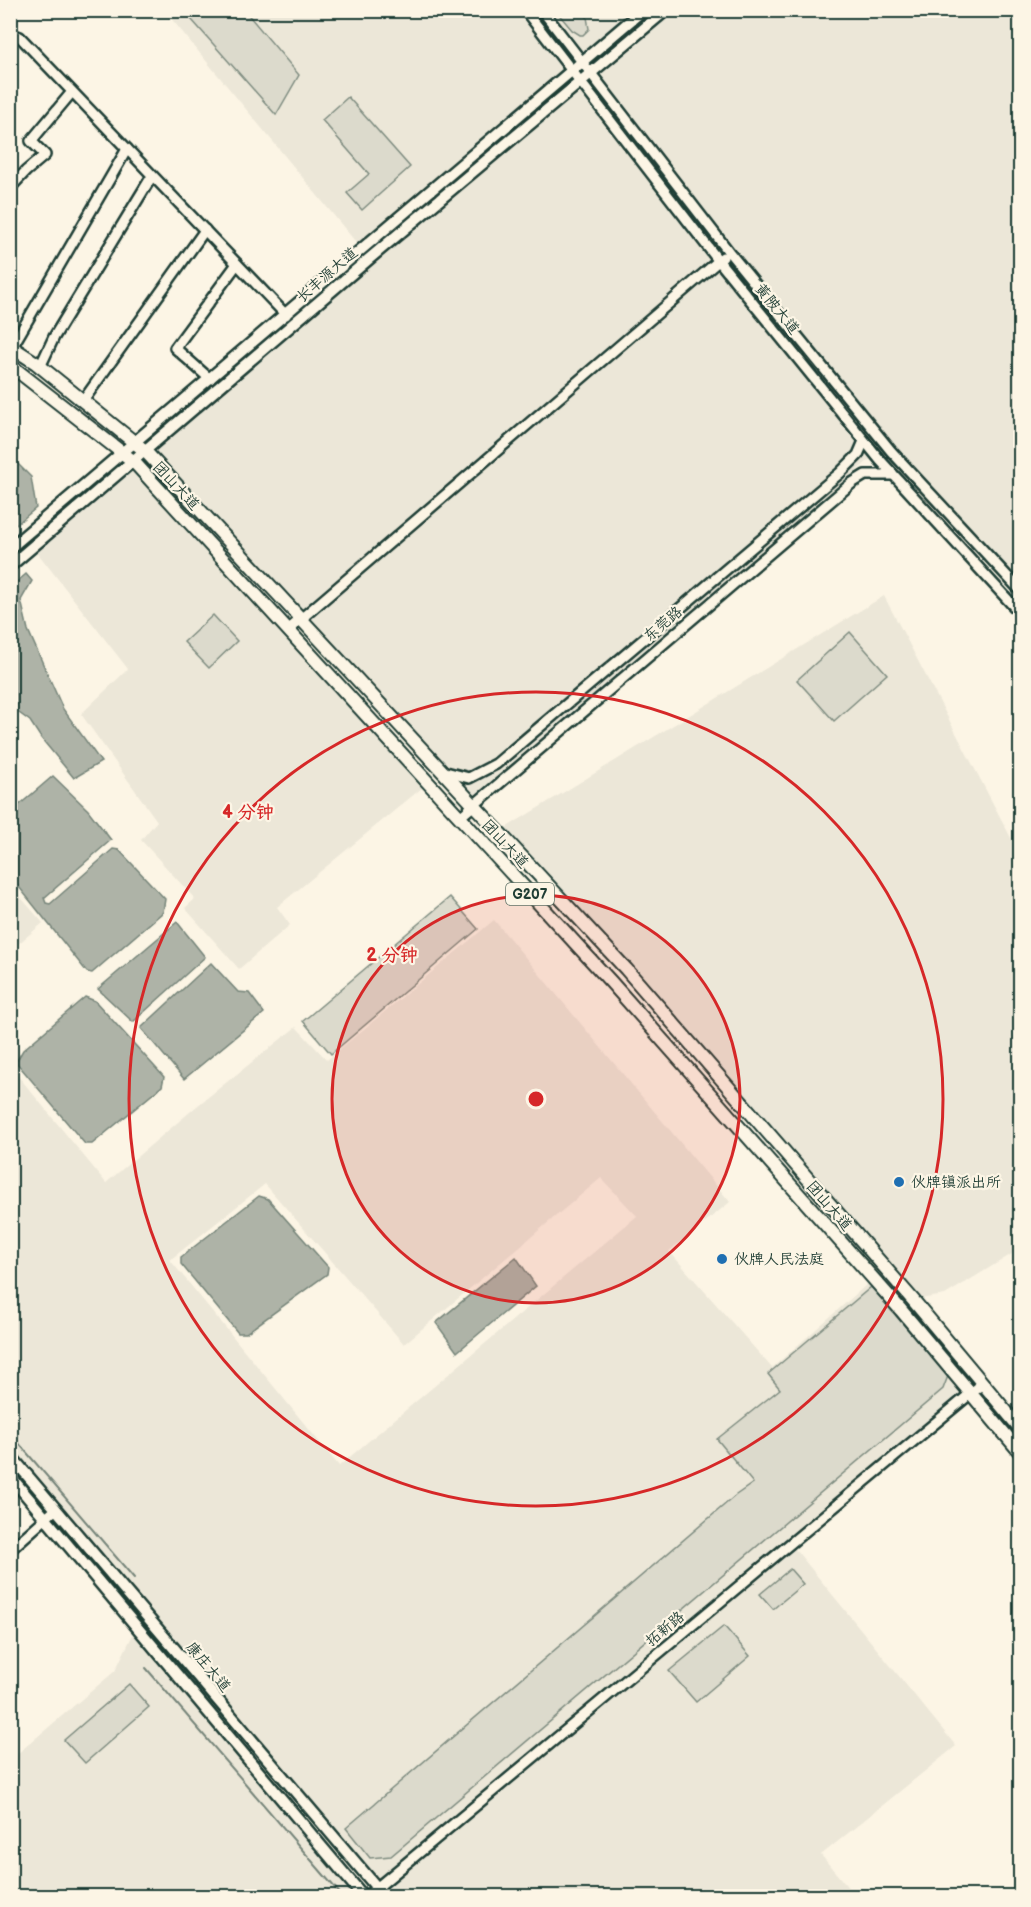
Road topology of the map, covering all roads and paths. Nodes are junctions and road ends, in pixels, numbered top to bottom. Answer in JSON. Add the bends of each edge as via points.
{"nodes":[{"id":1,"x":525,"y":10,"type":"edge"},
{"id":2,"x":542,"y":10,"type":"edge"},
{"id":3,"x":643,"y":10,"type":"edge"},
{"id":4,"x":666,"y":10,"type":"edge"},
{"id":5,"x":10,"y":34,"type":"edge"},
{"id":6,"x":582,"y":63,"type":"junction"},
{"id":7,"x":572,"y":71,"type":"junction"},
{"id":8,"x":591,"y":74,"type":"junction"},
{"id":9,"x":581,"y":82,"type":"junction"},
{"id":10,"x":72,"y":92,"type":"junction"},
{"id":11,"x":127,"y":149,"type":"junction"},
{"id":12,"x":152,"y":176,"type":"junction"},
{"id":13,"x":10,"y":189,"type":"edge"},
{"id":14,"x":205,"y":230,"type":"junction"},
{"id":15,"x":729,"y":252,"type":"junction"},
{"id":16,"x":718,"y":260,"type":"junction"},
{"id":17,"x":237,"y":264,"type":"junction"},
{"id":18,"x":286,"y":315,"type":"junction"},
{"id":19,"x":11,"y":346,"type":"edge"},
{"id":20,"x":10,"y":365,"type":"edge"},
{"id":21,"x":40,"y":367,"type":"junction"},
{"id":22,"x":210,"y":379,"type":"junction"},
{"id":23,"x":83,"y":401,"type":"junction"},
{"id":24,"x":864,"y":441,"type":"junction"},
{"id":25,"x":135,"y":443,"type":"junction"},
{"id":26,"x":145,"y":451,"type":"junction"},
{"id":27,"x":122,"y":453,"type":"junction"},
{"id":28,"x":134,"y":462,"type":"junction"},
{"id":29,"x":893,"y":475,"type":"junction"},
{"id":30,"x":10,"y":548,"type":"edge"},
{"id":31,"x":10,"y":566,"type":"edge"},
{"id":32,"x":1020,"y":590,"type":"edge"},
{"id":33,"x":1020,"y":613,"type":"edge"},
{"id":34,"x":300,"y":618,"type":"junction"},
{"id":35,"x":288,"y":630,"type":"junction"},
{"id":36,"x":442,"y":771,"type":"junction"},
{"id":37,"x":473,"y":804,"type":"junction"},
{"id":38,"x":460,"y":817,"type":"junction"},
{"id":39,"x":982,"y":1384,"type":"junction"},
{"id":40,"x":970,"y":1394,"type":"junction"},
{"id":41,"x":1020,"y":1428,"type":"edge"},
{"id":42,"x":1020,"y":1452,"type":"edge"},
{"id":43,"x":10,"y":1455,"type":"edge"},
{"id":44,"x":10,"y":1476,"type":"edge"},
{"id":45,"x":56,"y":1509,"type":"junction"},
{"id":46,"x":46,"y":1518,"type":"junction"},
{"id":47,"x":10,"y":1550,"type":"edge"},
{"id":48,"x":381,"y":1892,"type":"edge"},
{"id":49,"x":365,"y":1896,"type":"edge"}],
"edges":[{"from":1,"to":7,"type":"street","name":"黄陂大道"},
{"from":2,"to":6,"type":"street","name":"黄陂大道"},
{"from":3,"to":6,"type":"main road","name":"长丰源大道"},
{"from":4,"to":8,"type":"main road","name":"长丰源大道"},
{"from":5,"to":10,"type":"street","via":[[20,37]]},
{"from":6,"to":7,"type":"main road","name":"长丰源大道"},
{"from":6,"to":8,"type":"street","name":"黄陂大道"},
{"from":7,"to":9,"type":"street","name":"黄陂大道"},
{"from":7,"to":18,"type":"main road","name":"长丰源大道"},
{"from":8,"to":9,"type":"main road","name":"长丰源大道"},
{"from":8,"to":15,"type":"street","name":"黄陂大道"},
{"from":9,"to":16,"type":"street","name":"黄陂大道"},
{"from":9,"to":26,"type":"main road","name":"长丰源大道"},
{"from":10,"to":11,"type":"street"},
{"from":10,"to":13,"type":"street","via":[[31,141],[45,155]]},
{"from":11,"to":12,"type":"street"},
{"from":11,"to":19,"type":"street"},
{"from":12,"to":14,"type":"street"},
{"from":12,"to":21,"type":"street","via":[[54,337]]},
{"from":14,"to":17,"type":"street"},
{"from":14,"to":23,"type":"street"},
{"from":15,"to":16,"type":"street"},
{"from":15,"to":32,"type":"street","name":"黄陂大道","via":[[891,451]]},
{"from":16,"to":24,"type":"street","name":"黄陂大道"},
{"from":16,"to":34,"type":"street"},
{"from":17,"to":18,"type":"street"},
{"from":17,"to":22,"type":"street","via":[[175,348]]},
{"from":18,"to":22,"type":"main road","name":"长丰源大道"},
{"from":19,"to":21,"type":"highway","name":"团山大道","number":"G207"},
{"from":20,"to":27,"type":"highway","name":"团山大道","number":"G207"},
{"from":21,"to":23,"type":"highway","name":"团山大道","number":"G207"},
{"from":22,"to":25,"type":"main road","name":"长丰源大道"},
{"from":23,"to":25,"type":"highway","name":"团山大道","number":"G207"},
{"from":24,"to":29,"type":"street","name":"黄陂大道"},
{"from":24,"to":36,"type":"street","name":"东莞路","via":[[858,455],[840,473],[496,764],[469,778]]},
{"from":25,"to":26,"type":"highway","name":"团山大道","number":"G207"},
{"from":25,"to":27,"type":"main road","name":"长丰源大道"},
{"from":26,"to":28,"type":"main road","name":"长丰源大道"},
{"from":26,"to":34,"type":"highway","name":"团山大道","number":"G207"},
{"from":27,"to":28,"type":"highway","name":"团山大道","number":"G207"},
{"from":27,"to":30,"type":"main road","name":"长丰源大道"},
{"from":28,"to":31,"type":"main road","name":"长丰源大道"},
{"from":28,"to":35,"type":"highway","name":"团山大道","number":"G207"},
{"from":29,"to":33,"type":"street","name":"黄陂大道"},
{"from":29,"to":37,"type":"street","name":"东莞路","via":[[865,475],[852,483]]},
{"from":34,"to":35,"type":"street"},
{"from":34,"to":36,"type":"highway","name":"团山大道","number":"G207"},
{"from":35,"to":38,"type":"highway","name":"团山大道","number":"G207"},
{"from":36,"to":37,"type":"highway","name":"团山大道","number":"G207"},
{"from":37,"to":38,"type":"street","name":"东莞路"},
{"from":37,"to":39,"type":"highway","name":"团山大道","number":"G207","via":[[626,969]]},
{"from":38,"to":40,"type":"highway","name":"团山大道","number":"G207","via":[[901,1310]]},
{"from":39,"to":40,"type":"street","name":"拓新路"},
{"from":39,"to":41,"type":"highway","name":"团山大道","number":"G207"},
{"from":40,"to":42,"type":"highway","name":"团山大道","number":"G207"},
{"from":40,"to":48,"type":"street","name":"拓新路"},
{"from":43,"to":45,"type":"main road","name":"康庄大道"},
{"from":44,"to":46,"type":"main road","name":"康庄大道"},
{"from":45,"to":46,"type":"street"},
{"from":45,"to":48,"type":"main road","name":"康庄大道"},
{"from":46,"to":47,"type":"street"},
{"from":46,"to":49,"type":"main road","name":"康庄大道"},
{"from":48,"to":49,"type":"street","name":"拓新路"}]}
